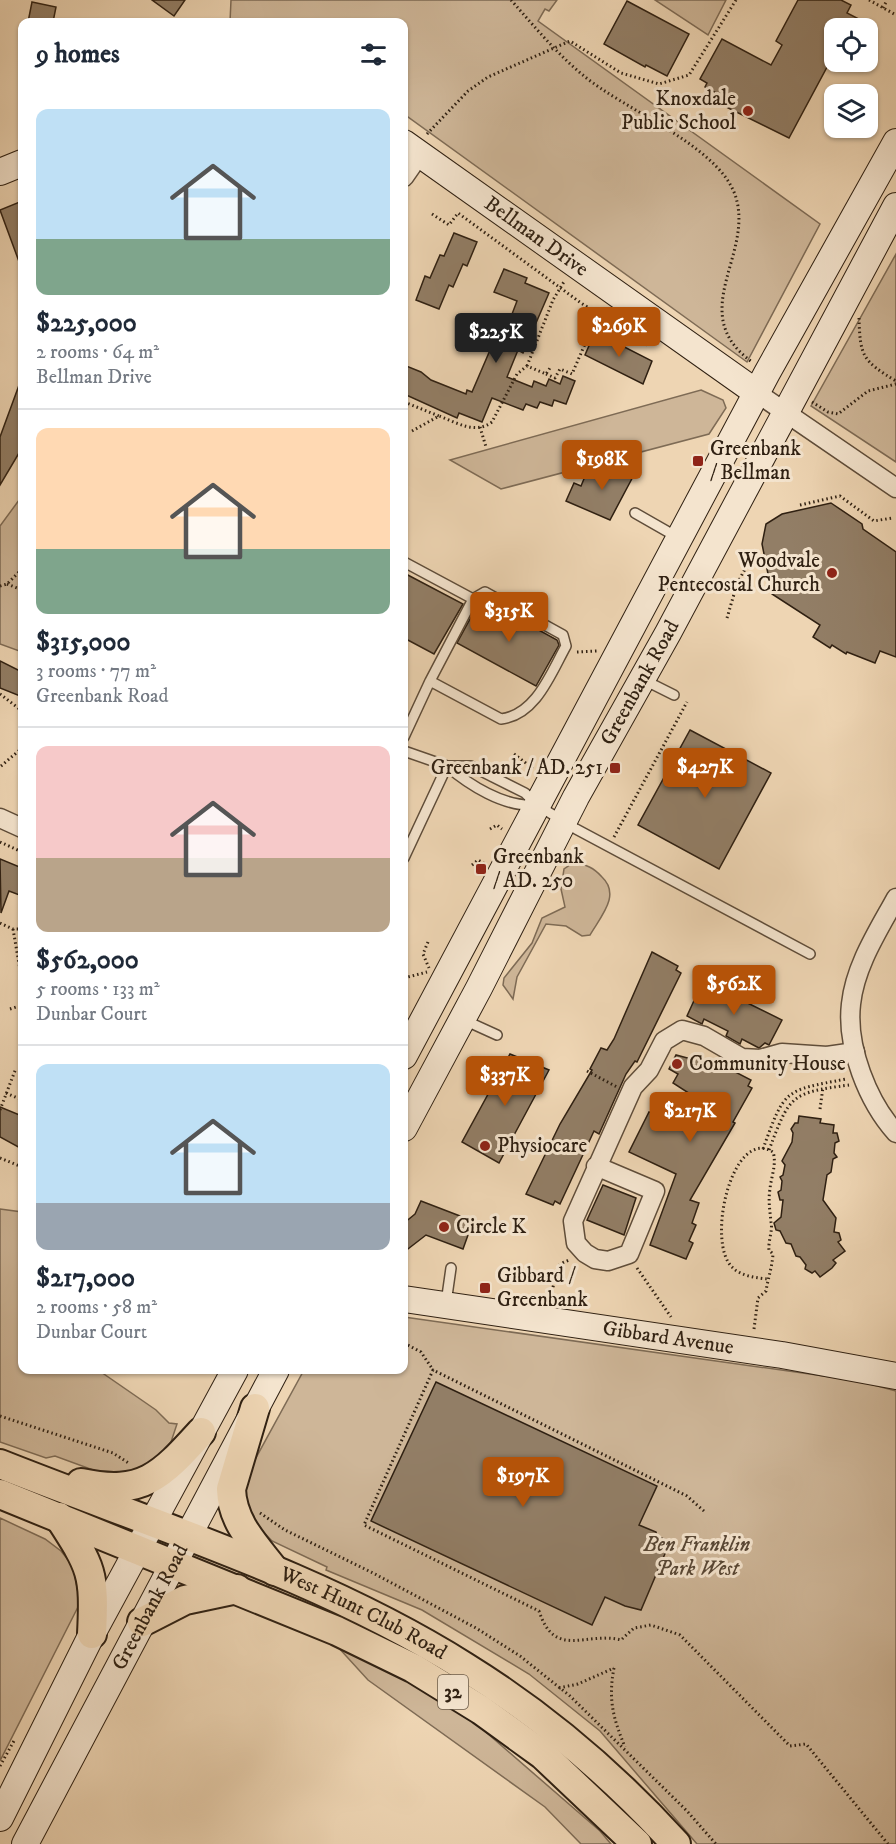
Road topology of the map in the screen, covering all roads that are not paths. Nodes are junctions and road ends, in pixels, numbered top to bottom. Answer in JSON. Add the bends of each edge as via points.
{"nodes":[{"id":1,"x":416,"y":145,"type":"edge"},
{"id":2,"x":893,"y":153,"type":"edge"},
{"id":3,"x":18,"y":165,"type":"edge"},
{"id":4,"x":408,"y":166,"type":"edge"},
{"id":5,"x":0,"y":172,"type":"edge"},
{"id":6,"x":896,"y":206,"type":"edge"},
{"id":7,"x":757,"y":393,"type":"junction"},
{"id":8,"x":784,"y":411,"type":"junction"},
{"id":9,"x":896,"y":488,"type":"edge"},
{"id":10,"x":635,"y":513,"type":"dead end"},
{"id":11,"x":679,"y":538,"type":"junction"},
{"id":12,"x":408,"y":564,"type":"edge"},
{"id":13,"x":473,"y":599,"type":"junction"},
{"id":14,"x":642,"y":679,"type":"junction"},
{"id":15,"x":429,"y":681,"type":"junction"},
{"id":16,"x":674,"y":695,"type":"dead end"},
{"id":17,"x":408,"y":728,"type":"edge"},
{"id":18,"x":408,"y":752,"type":"edge"},
{"id":19,"x":447,"y":766,"type":"junction"},
{"id":20,"x":537,"y":805,"type":"junction"},
{"id":21,"x":0,"y":818,"type":"edge"},
{"id":22,"x":563,"y":822,"type":"junction"},
{"id":23,"x":18,"y":826,"type":"edge"},
{"id":24,"x":408,"y":849,"type":"edge"},
{"id":25,"x":896,"y":898,"type":"edge"},
{"id":26,"x":810,"y":954,"type":"dead end"},
{"id":27,"x":462,"y":1019,"type":"junction"},
{"id":28,"x":497,"y":1035,"type":"dead end"},
{"id":29,"x":408,"y":1048,"type":"edge"},
{"id":30,"x":855,"y":1052,"type":"junction"},
{"id":31,"x":408,"y":1120,"type":"edge"},
{"id":32,"x":896,"y":1132,"type":"edge"},
{"id":33,"x":596,"y":1166,"type":"junction"},
{"id":34,"x":451,"y":1268,"type":"dead end"},
{"id":35,"x":408,"y":1300,"type":"edge"},
{"id":36,"x":446,"y":1305,"type":"junction"},
{"id":37,"x":233,"y":1374,"type":"edge"},
{"id":38,"x":274,"y":1374,"type":"edge"},
{"id":39,"x":896,"y":1376,"type":"edge"},
{"id":40,"x":255,"y":1408,"type":"junction"},
{"id":41,"x":201,"y":1432,"type":"junction"},
{"id":42,"x":6,"y":1466,"type":"edge"},
{"id":43,"x":0,"y":1494,"type":"edge"},
{"id":44,"x":59,"y":1517,"type":"junction"},
{"id":45,"x":152,"y":1523,"type":"junction"},
{"id":46,"x":187,"y":1536,"type":"junction"},
{"id":47,"x":138,"y":1550,"type":"junction"},
{"id":48,"x":173,"y":1563,"type":"junction"},
{"id":49,"x":276,"y":1573,"type":"junction"},
{"id":50,"x":237,"y":1589,"type":"junction"},
{"id":51,"x":142,"y":1622,"type":"junction"},
{"id":52,"x":92,"y":1634,"type":"junction"},
{"id":53,"x":0,"y":1818,"type":"edge"},
{"id":54,"x":25,"y":1844,"type":"edge"},
{"id":55,"x":637,"y":1844,"type":"edge"},
{"id":56,"x":676,"y":1844,"type":"edge"}],
"edges":[{"from":1,"to":4,"type":"street"},
{"from":1,"to":7,"type":"main road","name":"Bellman Drive"},
{"from":2,"to":7,"type":"main road","name":"Greenbank Road"},
{"from":3,"to":5,"type":"main road"},
{"from":6,"to":8,"type":"main road","name":"Greenbank Road"},
{"from":7,"to":8,"type":"street"},
{"from":7,"to":11,"type":"main road","name":"Greenbank Road"},
{"from":8,"to":9,"type":"street"},
{"from":8,"to":14,"type":"main road","name":"Greenbank Road"},
{"from":10,"to":11,"type":"lane"},
{"from":11,"to":20,"type":"main road","name":"Greenbank Road"},
{"from":12,"to":13,"type":"lane"},
{"from":13,"to":15,"type":"lane"},
{"from":13,"to":15,"type":"lane","via":[[485,592],[564,635],[566,646],[535,701],[508,718],[501,719]]},
{"from":14,"to":16,"type":"lane"},
{"from":14,"to":22,"type":"main road","name":"Greenbank Road"},
{"from":15,"to":17,"type":"lane"},
{"from":18,"to":19,"type":"lane"},
{"from":19,"to":20,"type":"lane","via":[[464,781],[520,806]]},
{"from":19,"to":20,"type":"lane","via":[[471,766],[525,793]]},
{"from":19,"to":24,"type":"lane"},
{"from":20,"to":22,"type":"lane"},
{"from":20,"to":29,"type":"main road","name":"Greenbank Road"},
{"from":21,"to":23,"type":"street"},
{"from":22,"to":26,"type":"lane"},
{"from":22,"to":27,"type":"main road","name":"Greenbank Road"},
{"from":25,"to":30,"type":"street","via":[[866,954],[851,1005]]},
{"from":27,"to":28,"type":"lane"},
{"from":27,"to":31,"type":"main road","name":"Greenbank Road"},
{"from":30,"to":32,"type":"street","via":[[868,1090]]},
{"from":30,"to":33,"type":"street","via":[[742,1058],[704,1036],[682,1030],[664,1041],[649,1070],[630,1092]]},
{"from":33,"to":33,"type":"street","via":[[655,1191],[629,1254],[608,1261],[585,1253],[576,1243],[573,1221]]},
{"from":34,"to":36,"type":"lane"},
{"from":35,"to":36,"type":"main road","name":"Gibbard Avenue"},
{"from":36,"to":39,"type":"main road","name":"Gibbard Avenue"},
{"from":37,"to":41,"type":"main road","name":"Greenbank Road"},
{"from":38,"to":40,"type":"main road","name":"Greenbank Road"},
{"from":40,"to":46,"type":"main road","name":"Greenbank Road"},
{"from":40,"to":49,"type":"main road","via":[[231,1489],[232,1502],[241,1527]]},
{"from":41,"to":42,"type":"main road","via":[[172,1463],[142,1484],[127,1488],[110,1489]]},
{"from":41,"to":45,"type":"main road","name":"Greenbank Road"},
{"from":42,"to":45,"type":"main road","name":"West Hunt Club Road","number":"32"},
{"from":43,"to":44,"type":"main road","name":"West Hunt Club Road","number":"32"},
{"from":44,"to":47,"type":"main road","name":"West Hunt Club Road","number":"32"},
{"from":44,"to":52,"type":"main road","via":[[92,1573]]},
{"from":45,"to":46,"type":"main road","name":"West Hunt Club Road","number":"32"},
{"from":45,"to":47,"type":"main road","name":"Greenbank Road"},
{"from":46,"to":48,"type":"main road","name":"Greenbank Road"},
{"from":46,"to":49,"type":"main road","name":"West Hunt Club Road","number":"32"},
{"from":47,"to":48,"type":"main road","name":"West Hunt Club Road","number":"32"},
{"from":47,"to":52,"type":"main road","name":"Greenbank Road"},
{"from":48,"to":50,"type":"main road","name":"West Hunt Club Road","number":"32"},
{"from":48,"to":51,"type":"main road","name":"Greenbank Road"},
{"from":49,"to":56,"type":"main road","name":"West Hunt Club Road","number":"32","via":[[401,1630],[492,1684],[587,1756]]},
{"from":50,"to":51,"type":"main road","via":[[185,1600]]},
{"from":50,"to":55,"type":"main road","name":"West Hunt Club Road","number":"32","via":[[377,1649],[454,1692],[543,1755]]},
{"from":51,"to":54,"type":"main road","name":"Greenbank Road"},
{"from":52,"to":53,"type":"main road","name":"Greenbank Road"}]}
